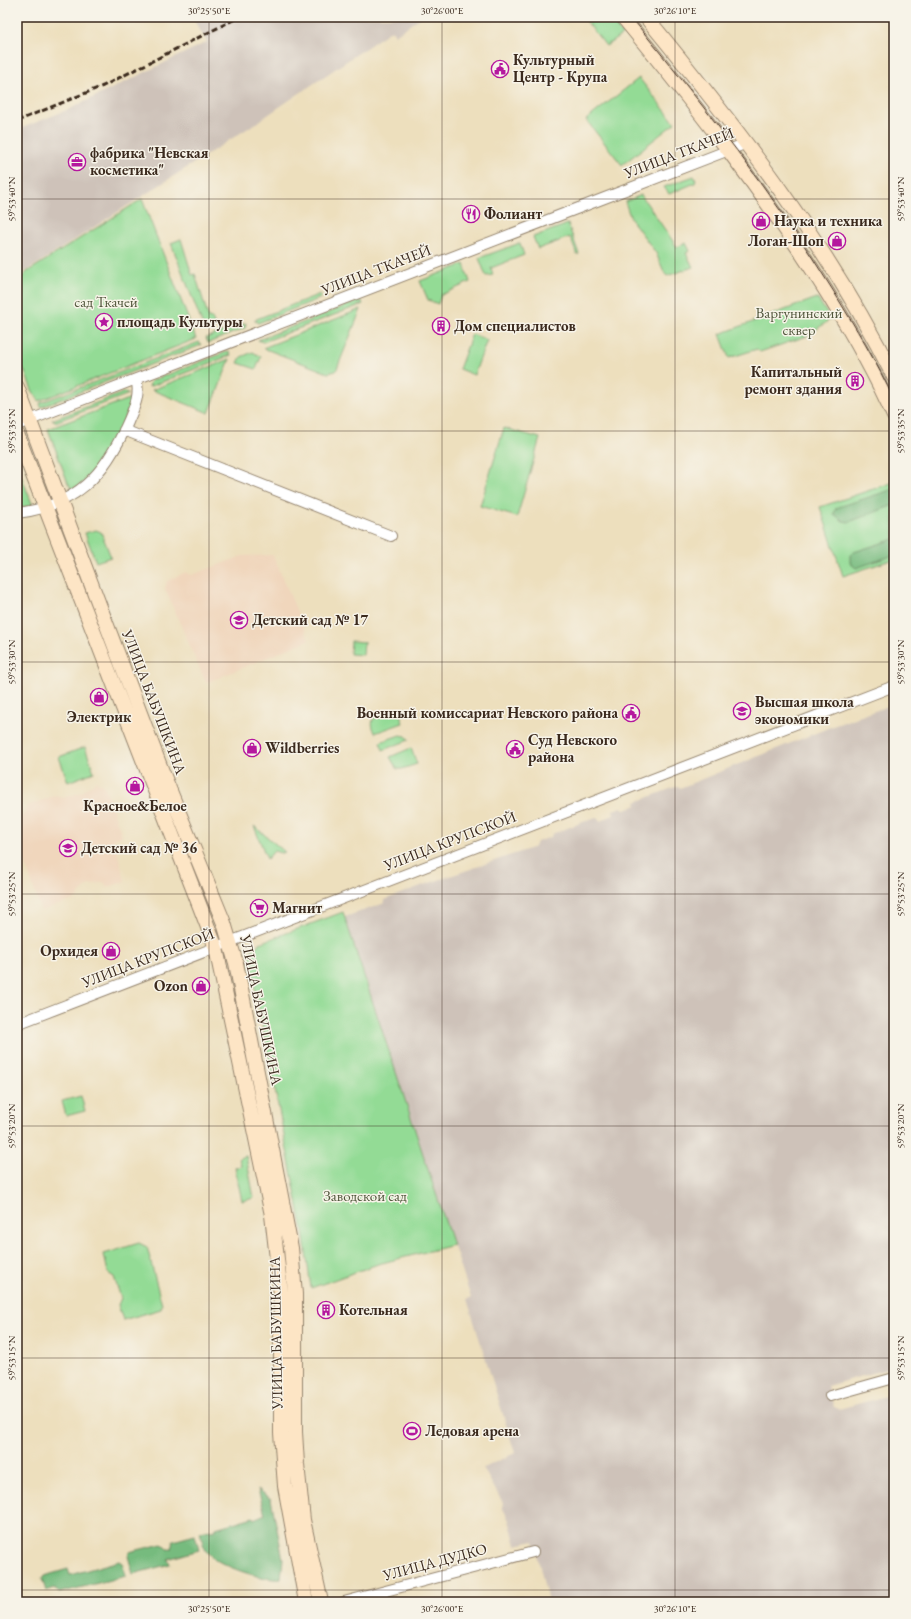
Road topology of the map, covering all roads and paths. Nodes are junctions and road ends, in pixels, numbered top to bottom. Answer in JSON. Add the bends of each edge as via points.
{"nodes":[{"id":1,"x":623,"y":17,"type":"edge"},
{"id":2,"x":646,"y":17,"type":"edge"},
{"id":3,"x":747,"y":143,"type":"junction"},
{"id":4,"x":729,"y":150,"type":"junction"},
{"id":5,"x":894,"y":377,"type":"edge"},
{"id":6,"x":136,"y":379,"type":"junction"},
{"id":7,"x":17,"y":387,"type":"edge"},
{"id":8,"x":894,"y":416,"type":"edge"},
{"id":9,"x":23,"y":422,"type":"edge"},
{"id":10,"x":124,"y":430,"type":"junction"},
{"id":11,"x":17,"y":434,"type":"edge"},
{"id":12,"x":60,"y":502,"type":"junction"},
{"id":13,"x":46,"y":508,"type":"junction"},
{"id":14,"x":17,"y":513,"type":"edge"},
{"id":15,"x":391,"y":536,"type":"dead end"},
{"id":16,"x":894,"y":686,"type":"edge"},
{"id":17,"x":230,"y":942,"type":"junction"},
{"id":18,"x":216,"y":948,"type":"junction"},
{"id":19,"x":17,"y":1024,"type":"edge"},
{"id":20,"x":894,"y":1378,"type":"edge"},
{"id":21,"x":830,"y":1396,"type":"dead end"},
{"id":22,"x":533,"y":1552,"type":"dead end"},
{"id":23,"x":306,"y":1602,"type":"edge"},
{"id":24,"x":321,"y":1602,"type":"edge"},
{"id":25,"x":344,"y":1602,"type":"edge"}],
"edges":[{"from":1,"to":4,"type":"street"},
{"from":2,"to":3,"type":"street"},
{"from":3,"to":4,"type":"street","name":"УЛИЦА ТКАЧЕЙ"},
{"from":3,"to":5,"type":"street","via":[[843,287]]},
{"from":4,"to":6,"type":"street","name":"УЛИЦА ТКАЧЕЙ"},
{"from":4,"to":8,"type":"street","via":[[773,209],[823,287],[863,352]]},
{"from":6,"to":9,"type":"street","name":"УЛИЦА ТКАЧЕЙ"},
{"from":6,"to":10,"type":"street","via":[[139,388],[136,403]]},
{"from":7,"to":9,"type":"street","name":"УЛИЦА БАБУШКИНА"},
{"from":9,"to":12,"type":"street","name":"УЛИЦА БАБУШКИНА"},
{"from":10,"to":12,"type":"street","via":[[112,456],[100,472],[78,492]]},
{"from":10,"to":15,"type":"street"},
{"from":11,"to":13,"type":"street","name":"УЛИЦА БАБУШКИНА"},
{"from":12,"to":13,"type":"street"},
{"from":12,"to":17,"type":"street","name":"УЛИЦА БАБУШКИНА"},
{"from":13,"to":14,"type":"street"},
{"from":13,"to":18,"type":"street","name":"УЛИЦА БАБУШКИНА"},
{"from":16,"to":17,"type":"street","name":"УЛИЦА КРУПСКОЙ"},
{"from":17,"to":18,"type":"street","name":"УЛИЦА КРУПСКОЙ"},
{"from":17,"to":24,"type":"street","name":"УЛИЦА БАБУШКИНА","via":[[291,1248],[295,1294],[297,1464],[303,1520]]},
{"from":18,"to":19,"type":"street","name":"УЛИЦА КРУПСКОЙ"},
{"from":18,"to":23,"type":"street","name":"УЛИЦА БАБУШКИНА","via":[[277,1250],[281,1294],[281,1433],[285,1486]]},
{"from":20,"to":21,"type":"street"},
{"from":22,"to":25,"type":"street","name":"УЛИЦА ДУДКО"}]}
